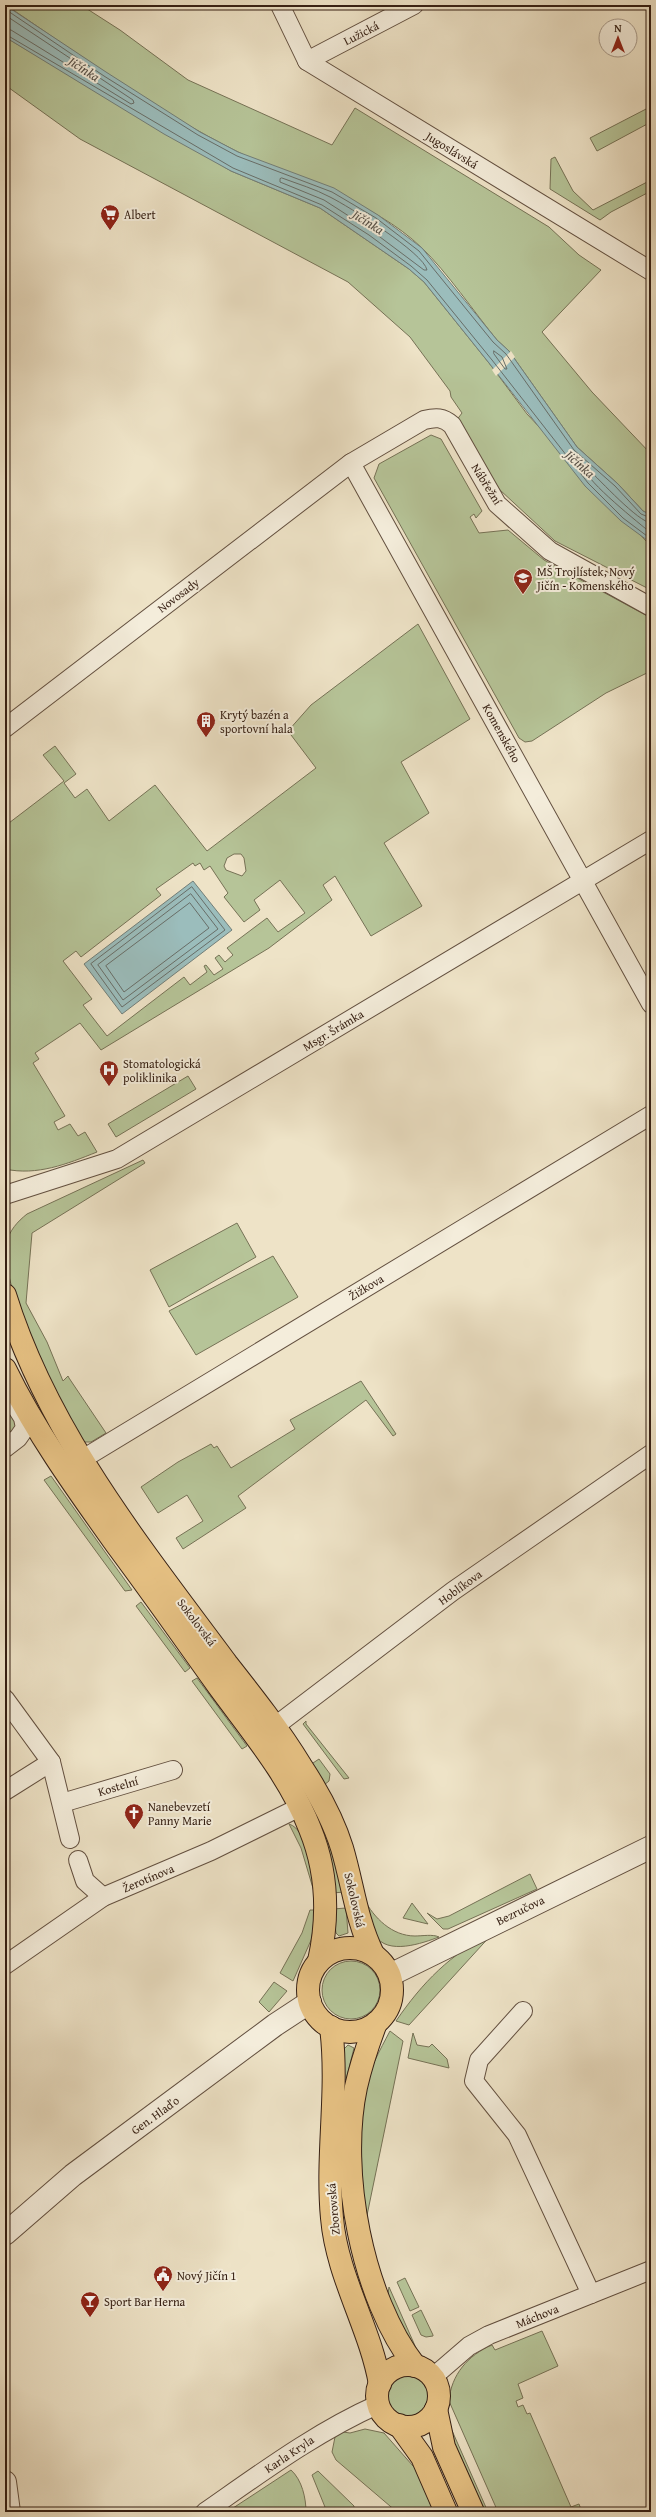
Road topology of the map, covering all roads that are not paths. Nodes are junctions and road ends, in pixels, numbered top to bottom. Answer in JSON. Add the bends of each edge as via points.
{"nodes":[{"id":1,"x":280,"y":5,"type":"edge"},
{"id":2,"x":414,"y":5,"type":"edge"},
{"id":3,"x":307,"y":61,"type":"junction"},
{"id":4,"x":651,"y":271,"type":"edge"},
{"id":5,"x":351,"y":463,"type":"junction"},
{"id":6,"x":651,"y":607,"type":"edge"},
{"id":7,"x":5,"y":728,"type":"edge"},
{"id":8,"x":651,"y":840,"type":"edge"},
{"id":9,"x":584,"y":880,"type":"junction"},
{"id":10,"x":651,"y":1004,"type":"edge"},
{"id":11,"x":651,"y":1115,"type":"edge"},
{"id":12,"x":5,"y":1195,"type":"edge"},
{"id":13,"x":5,"y":1295,"type":"edge"},
{"id":14,"x":5,"y":1369,"type":"edge"},
{"id":15,"x":5,"y":1387,"type":"edge"},
{"id":16,"x":5,"y":1448,"type":"edge"},
{"id":17,"x":651,"y":1454,"type":"edge"},
{"id":18,"x":81,"y":1460,"type":"junction"},
{"id":19,"x":5,"y":1699,"type":"edge"},
{"id":20,"x":274,"y":1727,"type":"junction"},
{"id":21,"x":51,"y":1762,"type":"junction"},
{"id":22,"x":173,"y":1770,"type":"dead end"},
{"id":23,"x":5,"y":1791,"type":"edge"},
{"id":24,"x":62,"y":1803,"type":"junction"},
{"id":25,"x":300,"y":1807,"type":"junction"},
{"id":26,"x":70,"y":1839,"type":"dead end"},
{"id":27,"x":651,"y":1847,"type":"edge"},
{"id":28,"x":78,"y":1860,"type":"dead end"},
{"id":29,"x":103,"y":1897,"type":"junction"},
{"id":30,"x":373,"y":1954,"type":"junction"},
{"id":31,"x":7,"y":1958,"type":"edge"},
{"id":32,"x":319,"y":1961,"type":"junction"},
{"id":33,"x":390,"y":1975,"type":"junction"},
{"id":34,"x":310,"y":2002,"type":"junction"},
{"id":35,"x":523,"y":2011,"type":"dead end"},
{"id":36,"x":376,"y":2023,"type":"junction"},
{"id":37,"x":331,"y":2027,"type":"junction"},
{"id":38,"x":5,"y":2234,"type":"edge"},
{"id":39,"x":651,"y":2270,"type":"edge"},
{"id":40,"x":591,"y":2294,"type":"junction"},
{"id":41,"x":424,"y":2372,"type":"junction"},
{"id":42,"x":380,"y":2394,"type":"junction"},
{"id":43,"x":436,"y":2409,"type":"junction"},
{"id":44,"x":399,"y":2425,"type":"junction"},
{"id":45,"x":5,"y":2482,"type":"edge"},
{"id":46,"x":8,"y":2512,"type":"edge"},
{"id":47,"x":204,"y":2512,"type":"edge"},
{"id":48,"x":446,"y":2512,"type":"edge"},
{"id":49,"x":473,"y":2512,"type":"edge"}],
"edges":[{"from":1,"to":3,"type":"street"},
{"from":2,"to":3,"type":"street","name":"Lužická"},
{"from":3,"to":4,"type":"street","name":"Jugoslávská"},
{"from":5,"to":6,"type":"street","name":"Nábřežní","via":[[424,420],[443,418],[456,431],[496,504],[550,551]]},
{"from":5,"to":7,"type":"street","name":"Novosady"},
{"from":5,"to":9,"type":"street","name":"Komenského"},
{"from":8,"to":9,"type":"street","name":"Msgr. Šrámka"},
{"from":9,"to":10,"type":"street","name":"Komenského"},
{"from":9,"to":12,"type":"street","name":"Msgr. Šrámka","via":[[118,1159]]},
{"from":11,"to":18,"type":"street","name":"Žižkova"},
{"from":13,"to":18,"type":"main road","name":"Sokolovská","via":[[39,1380]]},
{"from":14,"to":25,"type":"main road","name":"Sokolovská","via":[[33,1421],[71,1481],[261,1745]]},
{"from":15,"to":16,"type":"street","via":[[23,1418],[25,1428],[18,1438]]},
{"from":17,"to":20,"type":"street","name":"Hoblíkova","via":[[453,1591]]},
{"from":18,"to":20,"type":"main road","name":"Sokolovská","via":[[140,1546]]},
{"from":19,"to":21,"type":"street"},
{"from":20,"to":30,"type":"main road","name":"Sokolovská","via":[[301,1765],[330,1817],[348,1868],[361,1928]]},
{"from":21,"to":23,"type":"street"},
{"from":21,"to":24,"type":"street"},
{"from":22,"to":24,"type":"street","name":"Kostelní"},
{"from":24,"to":26,"type":"street"},
{"from":25,"to":29,"type":"street","name":"Žerotínova","via":[[211,1851]]},
{"from":25,"to":32,"type":"main road","name":"Sokolovská","via":[[314,1841],[324,1877],[326,1931]]},
{"from":27,"to":33,"type":"street","name":"Bezručova"},
{"from":28,"to":29,"type":"street","via":[[86,1881]]},
{"from":29,"to":31,"type":"street","name":"Žerotínova"},
{"from":30,"to":32,"type":"main road","via":[[347,1948],[335,1951]]},
{"from":30,"to":33,"type":"main road","via":[[383,1963]]},
{"from":32,"to":34,"type":"main road","via":[[310,1977]]},
{"from":33,"to":36,"type":"main road","via":[[391,2001],[385,2014]]},
{"from":34,"to":37,"type":"main road","via":[[320,2020]]},
{"from":34,"to":38,"type":"street","name":"Gen. Hlaďo","via":[[73,2175]]},
{"from":35,"to":40,"type":"street","via":[[479,2060],[474,2081],[517,2135]]},
{"from":36,"to":37,"type":"main road","via":[[364,2030],[351,2032]]},
{"from":36,"to":41,"type":"main road","name":"Zborovská","via":[[356,2088],[352,2120],[355,2216],[362,2248],[382,2306],[400,2343]]},
{"from":37,"to":42,"type":"main road","name":"Zborovská","via":[[335,2055],[330,2150],[332,2219],[338,2257],[373,2354]]},
{"from":39,"to":40,"type":"street","name":"Máchova"},
{"from":40,"to":41,"type":"street","name":"Máchova","via":[[489,2335]]},
{"from":41,"to":42,"type":"main road","via":[[394,2368]]},
{"from":41,"to":43,"type":"main road","via":[[439,2391]]},
{"from":42,"to":44,"type":"main road","via":[[386,2417]]},
{"from":42,"to":47,"type":"street","name":"Karla Kryla"},
{"from":43,"to":44,"type":"main road","via":[[430,2417],[419,2424]]},
{"from":43,"to":49,"type":"main road","via":[[444,2448]]},
{"from":44,"to":48,"type":"main road","via":[[422,2457]]},
{"from":45,"to":46,"type":"street"}]}
